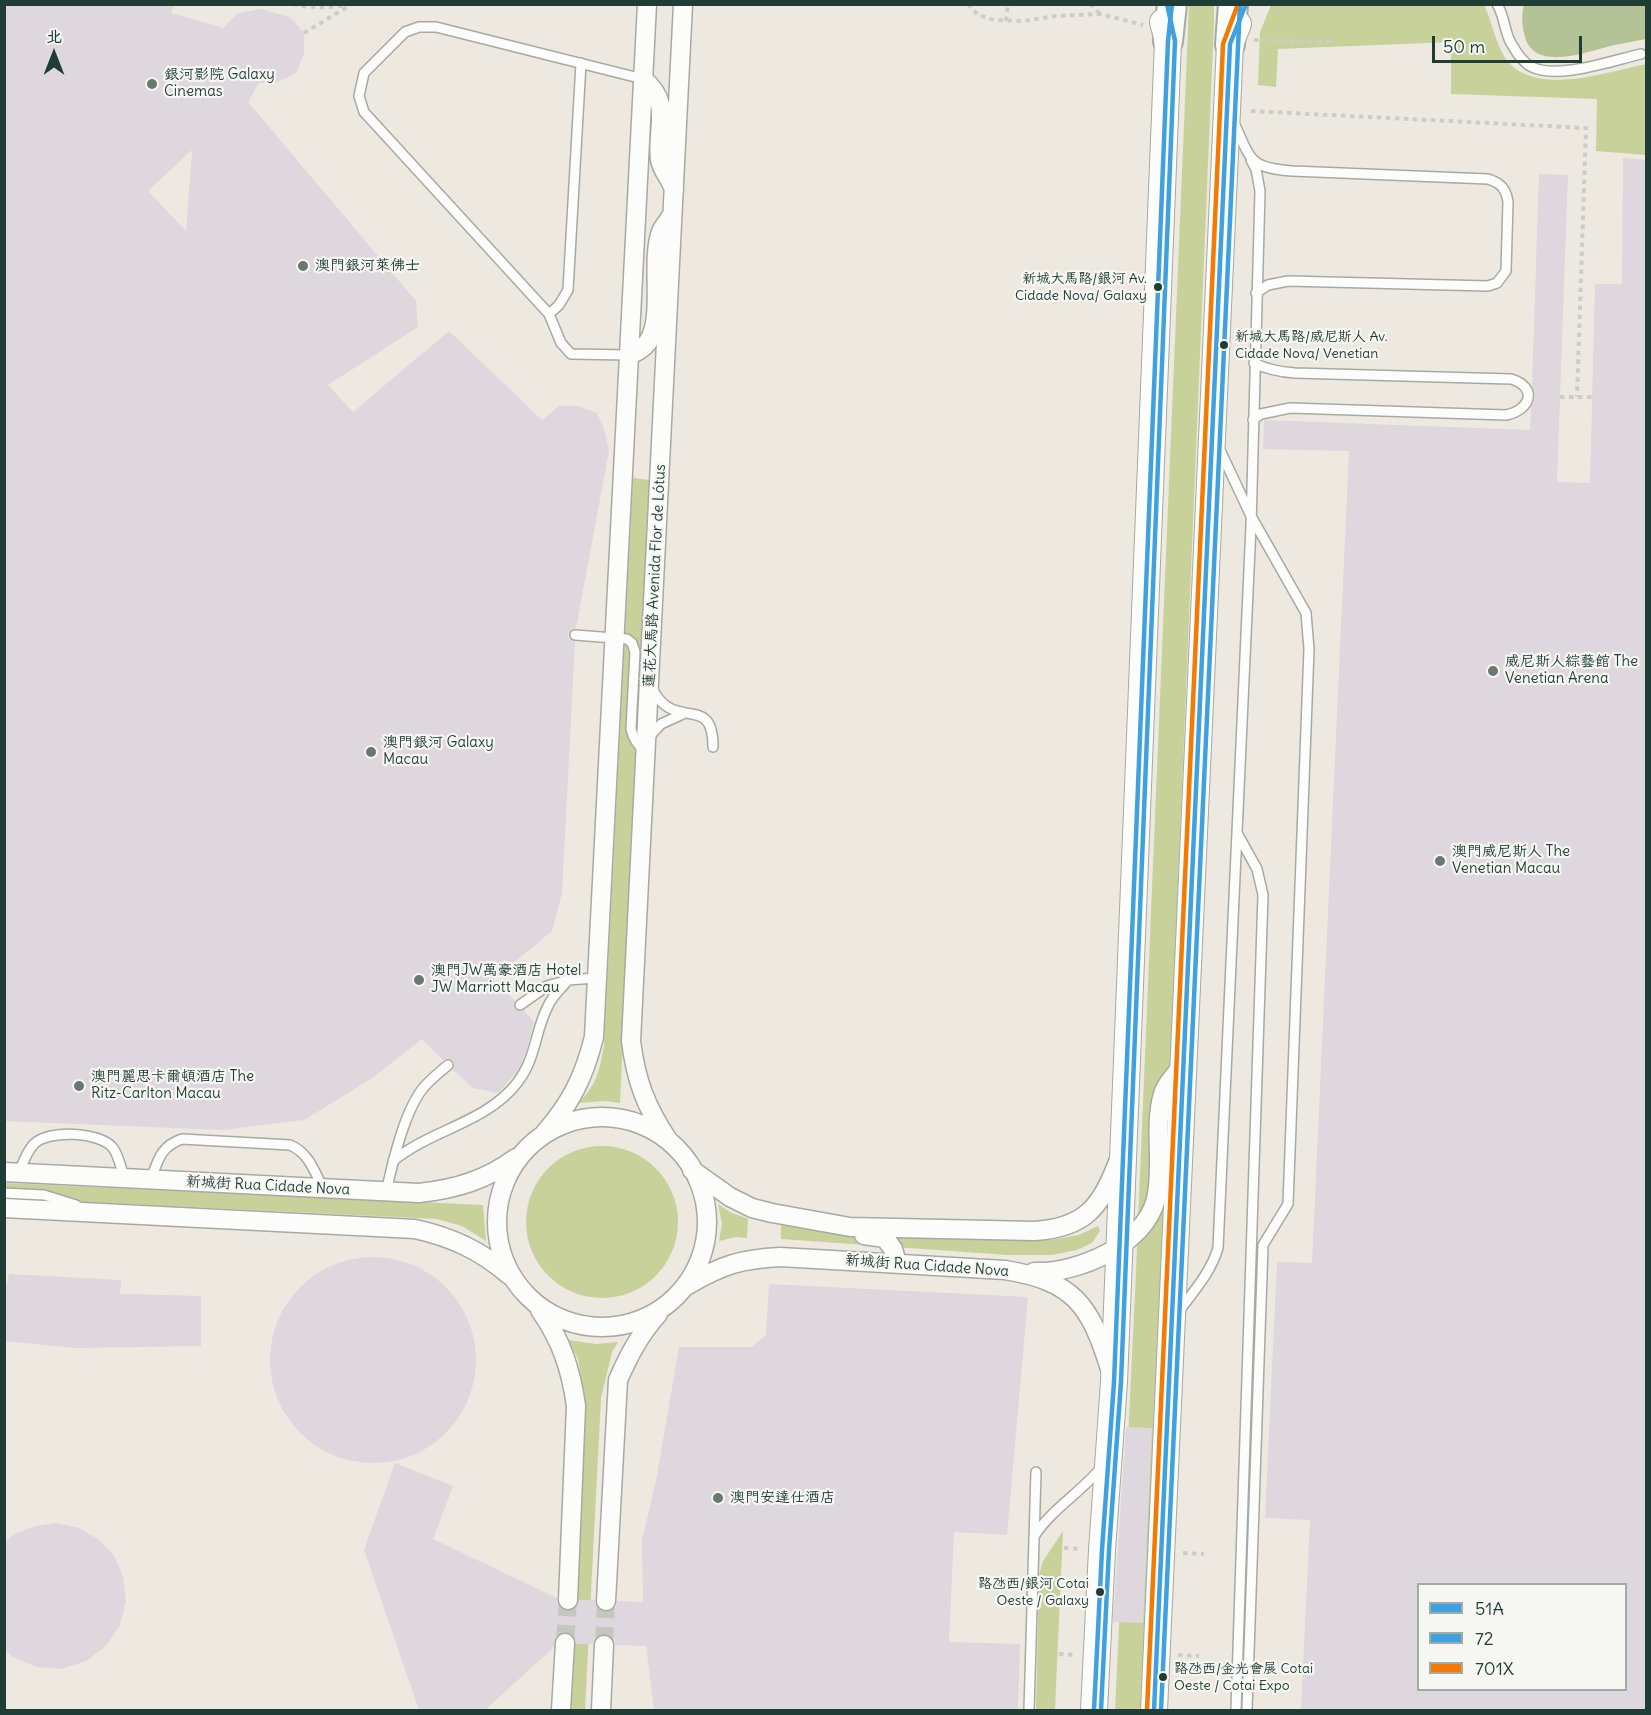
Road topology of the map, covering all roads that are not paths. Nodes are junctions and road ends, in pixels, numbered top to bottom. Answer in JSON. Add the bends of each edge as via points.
{"nodes":[{"id":1,"x":683,"y":4,"type":"edge"},
{"id":2,"x":1159,"y":4,"type":"edge"},
{"id":3,"x":1233,"y":4,"type":"edge"},
{"id":4,"x":1246,"y":4,"type":"edge"},
{"id":5,"x":1497,"y":4,"type":"edge"},
{"id":6,"x":1505,"y":9,"type":"edge"},
{"id":7,"x":645,"y":10,"type":"edge"},
{"id":8,"x":1168,"y":25,"type":"edge"},
{"id":9,"x":1242,"y":42,"type":"junction"},
{"id":10,"x":1641,"y":54,"type":"dead end"},
{"id":11,"x":581,"y":63,"type":"junction"},
{"id":12,"x":643,"y":79,"type":"junction"},
{"id":13,"x":1228,"y":110,"type":"junction"},
{"id":14,"x":1251,"y":160,"type":"junction"},
{"id":15,"x":674,"y":203,"type":"junction"},
{"id":16,"x":1256,"y":293,"type":"junction"},
{"id":17,"x":549,"y":314,"type":"junction"},
{"id":18,"x":629,"y":355,"type":"junction"},
{"id":19,"x":1254,"y":363,"type":"junction"},
{"id":20,"x":1253,"y":420,"type":"junction"},
{"id":21,"x":1213,"y":435,"type":"junction"},
{"id":22,"x":1251,"y":516,"type":"junction"},
{"id":23,"x":575,"y":634,"type":"dead end"},
{"id":24,"x":614,"y":637,"type":"junction"},
{"id":25,"x":650,"y":683,"type":"junction"},
{"id":26,"x":683,"y":714,"type":"junction"},
{"id":27,"x":647,"y":746,"type":"junction"},
{"id":28,"x":713,"y":747,"type":"dead end"},
{"id":29,"x":1237,"y":832,"type":"junction"},
{"id":30,"x":597,"y":978,"type":"junction"},
{"id":31,"x":568,"y":981,"type":"junction"},
{"id":32,"x":520,"y":1005,"type":"dead end"},
{"id":33,"x":1184,"y":1062,"type":"junction"},
{"id":34,"x":448,"y":1065,"type":"dead end"},
{"id":35,"x":544,"y":1134,"type":"junction"},
{"id":36,"x":668,"y":1140,"type":"junction"},
{"id":37,"x":521,"y":1154,"type":"junction"},
{"id":38,"x":1121,"y":1154,"type":"junction"},
{"id":39,"x":393,"y":1161,"type":"junction"},
{"id":40,"x":691,"y":1169,"type":"junction"},
{"id":41,"x":12,"y":1172,"type":"edge"},
{"id":42,"x":124,"y":1178,"type":"junction"},
{"id":43,"x":151,"y":1179,"type":"junction"},
{"id":44,"x":322,"y":1188,"type":"junction"},
{"id":45,"x":386,"y":1192,"type":"junction"},
{"id":46,"x":4,"y":1193,"type":"edge"},
{"id":47,"x":4,"y":1209,"type":"edge"},
{"id":48,"x":101,"y":1213,"type":"junction"},
{"id":49,"x":850,"y":1227,"type":"junction"},
{"id":50,"x":1118,"y":1246,"type":"junction"},
{"id":51,"x":897,"y":1263,"type":"junction"},
{"id":52,"x":1005,"y":1270,"type":"junction"},
{"id":53,"x":512,"y":1278,"type":"junction"},
{"id":54,"x":685,"y":1286,"type":"junction"},
{"id":55,"x":535,"y":1304,"type":"junction"},
{"id":56,"x":665,"y":1306,"type":"junction"},
{"id":57,"x":1172,"y":1321,"type":"junction"},
{"id":58,"x":1114,"y":1382,"type":"junction"},
{"id":59,"x":1109,"y":1453,"type":"junction"},
{"id":60,"x":1036,"y":1472,"type":"dead end"},
{"id":61,"x":1034,"y":1537,"type":"junction"},
{"id":62,"x":568,"y":1600,"type":"tunnel mouth"},
{"id":63,"x":606,"y":1601,"type":"tunnel mouth"},
{"id":64,"x":565,"y":1643,"type":"tunnel mouth"},
{"id":65,"x":604,"y":1645,"type":"tunnel mouth"},
{"id":66,"x":561,"y":1710,"type":"edge"},
{"id":67,"x":601,"y":1710,"type":"edge"},
{"id":68,"x":1029,"y":1710,"type":"edge"},
{"id":69,"x":1094,"y":1710,"type":"edge"},
{"id":70,"x":1154,"y":1710,"type":"edge"},
{"id":71,"x":1236,"y":1710,"type":"edge"},
{"id":72,"x":1247,"y":1710,"type":"edge"}],
"edges":[{"from":1,"to":15,"type":"street","name":"蓮花大馬路 Avenida Flor de Lótus"},
{"from":2,"to":8,"type":"main road"},
{"from":3,"to":9,"type":"main road"},
{"from":4,"to":9,"type":"main road"},
{"from":5,"to":6,"type":"lane"},
{"from":6,"to":10,"type":"lane","via":[[1510,41],[1523,61],[1533,68],[1552,72]]},
{"from":7,"to":12,"type":"street"},
{"from":8,"to":38,"type":"main road"},
{"from":9,"to":13,"type":"main road"},
{"from":11,"to":12,"type":"lane"},
{"from":11,"to":17,"type":"lane","via":[[568,290]]},
{"from":11,"to":17,"type":"lane","via":[[436,27],[418,27],[405,32],[364,73],[359,96],[364,112]]},
{"from":12,"to":15,"type":"street","via":[[658,94],[660,158]]},
{"from":12,"to":18,"type":"street"},
{"from":13,"to":14,"type":"lane"},
{"from":13,"to":21,"type":"main road"},
{"from":14,"to":16,"type":"lane","via":[[1260,191]]},
{"from":14,"to":16,"type":"lane","via":[[1276,170],[1488,179],[1502,186],[1508,202],[1506,271],[1497,283],[1488,286],[1288,281],[1268,285]]},
{"from":15,"to":18,"type":"street","via":[[659,239],[651,335],[639,351]]},
{"from":15,"to":25,"type":"street","name":"蓮花大馬路 Avenida Flor de Lótus"},
{"from":16,"to":19,"type":"lane"},
{"from":17,"to":18,"type":"lane","via":[[561,343],[571,354]]},
{"from":18,"to":24,"type":"street"},
{"from":19,"to":20,"type":"lane"},
{"from":19,"to":20,"type":"lane","via":[[1278,372],[1511,379],[1520,382],[1528,394],[1524,409],[1506,415],[1290,408],[1261,414]]},
{"from":20,"to":22,"type":"lane"},
{"from":21,"to":22,"type":"lane"},
{"from":21,"to":33,"type":"main road"},
{"from":22,"to":29,"type":"lane"},
{"from":22,"to":72,"type":"lane","via":[[1306,613],[1309,649],[1288,1204],[1263,1245]]},
{"from":23,"to":24,"type":"lane"},
{"from":24,"to":27,"type":"lane","via":[[627,639],[635,652],[632,729],[639,746]]},
{"from":24,"to":30,"type":"street"},
{"from":25,"to":26,"type":"lane","via":[[662,704]]},
{"from":25,"to":27,"type":"street","name":"蓮花大馬路 Avenida Flor de Lótus"},
{"from":26,"to":27,"type":"lane","via":[[661,724]]},
{"from":26,"to":28,"type":"lane","via":[[707,719],[713,732]]},
{"from":27,"to":36,"type":"street","name":"蓮花大馬路 Avenida Flor de Lótus","via":[[632,1041],[642,1095]]},
{"from":29,"to":57,"type":"lane","via":[[1218,1248],[1207,1274]]},
{"from":29,"to":71,"type":"lane","via":[[1257,869],[1263,895]]},
{"from":30,"to":31,"type":"lane"},
{"from":30,"to":35,"type":"street","via":[[594,1037],[587,1064],[577,1089]]},
{"from":31,"to":32,"type":"lane","via":[[547,987]]},
{"from":31,"to":39,"type":"lane","via":[[547,1006],[533,1057],[517,1083],[467,1121],[409,1148]]},
{"from":33,"to":50,"type":"street","via":[[1161,1101],[1156,1199],[1143,1223]]},
{"from":33,"to":57,"type":"main road"},
{"from":34,"to":39,"type":"lane","via":[[423,1088]]},
{"from":35,"to":36,"type":"street","via":[[574,1120],[607,1117],[640,1124]]},
{"from":35,"to":37,"type":"street"},
{"from":36,"to":40,"type":"street"},
{"from":37,"to":45,"type":"street","name":"新城街 Rua Cidade Nova","via":[[499,1170],[447,1190]]},
{"from":37,"to":53,"type":"street","via":[[502,1186],[497,1205],[498,1242]]},
{"from":38,"to":49,"type":"street","via":[[1096,1207],[1055,1230]]},
{"from":38,"to":50,"type":"main road"},
{"from":39,"to":45,"type":"lane"},
{"from":40,"to":49,"type":"street","via":[[752,1208]]},
{"from":40,"to":54,"type":"street","via":[[699,1181],[708,1217],[703,1254]]},
{"from":41,"to":42,"type":"street","name":"新城街 Rua Cidade Nova"},
{"from":41,"to":42,"type":"lane","via":[[35,1143],[52,1134],[106,1141],[117,1156]]},
{"from":42,"to":43,"type":"street","name":"新城街 Rua Cidade Nova"},
{"from":43,"to":44,"type":"street","name":"新城街 Rua Cidade Nova"},
{"from":43,"to":44,"type":"lane","via":[[165,1148],[182,1139],[290,1145],[306,1156]]},
{"from":44,"to":45,"type":"street","name":"新城街 Rua Cidade Nova"},
{"from":46,"to":48,"type":"lane","via":[[44,1195]]},
{"from":47,"to":48,"type":"street"},
{"from":48,"to":53,"type":"street","via":[[415,1229],[468,1246]]},
{"from":49,"to":51,"type":"street","via":[[858,1233],[885,1238]]},
{"from":50,"to":52,"type":"street","via":[[1067,1269]]},
{"from":50,"to":58,"type":"main road"},
{"from":51,"to":52,"type":"street","name":"新城街 Rua Cidade Nova"},
{"from":51,"to":54,"type":"street","name":"新城街 Rua Cidade Nova","via":[[753,1258],[731,1263]]},
{"from":52,"to":58,"type":"street","name":"新城街 Rua Cidade Nova","via":[[1052,1281],[1081,1304],[1096,1329]]},
{"from":53,"to":55,"type":"street"},
{"from":54,"to":56,"type":"street"},
{"from":55,"to":56,"type":"street","via":[[577,1324],[600,1327],[645,1318]]},
{"from":55,"to":62,"type":"street","via":[[564,1352],[576,1406]]},
{"from":56,"to":63,"type":"street","via":[[630,1352],[618,1380]]},
{"from":57,"to":70,"type":"main road"},
{"from":58,"to":59,"type":"main road"},
{"from":59,"to":61,"type":"lane","via":[[1093,1477]]},
{"from":59,"to":69,"type":"main road"},
{"from":60,"to":61,"type":"lane"},
{"from":61,"to":68,"type":"lane"},
{"from":64,"to":66,"type":"street"},
{"from":65,"to":67,"type":"street"}]}
